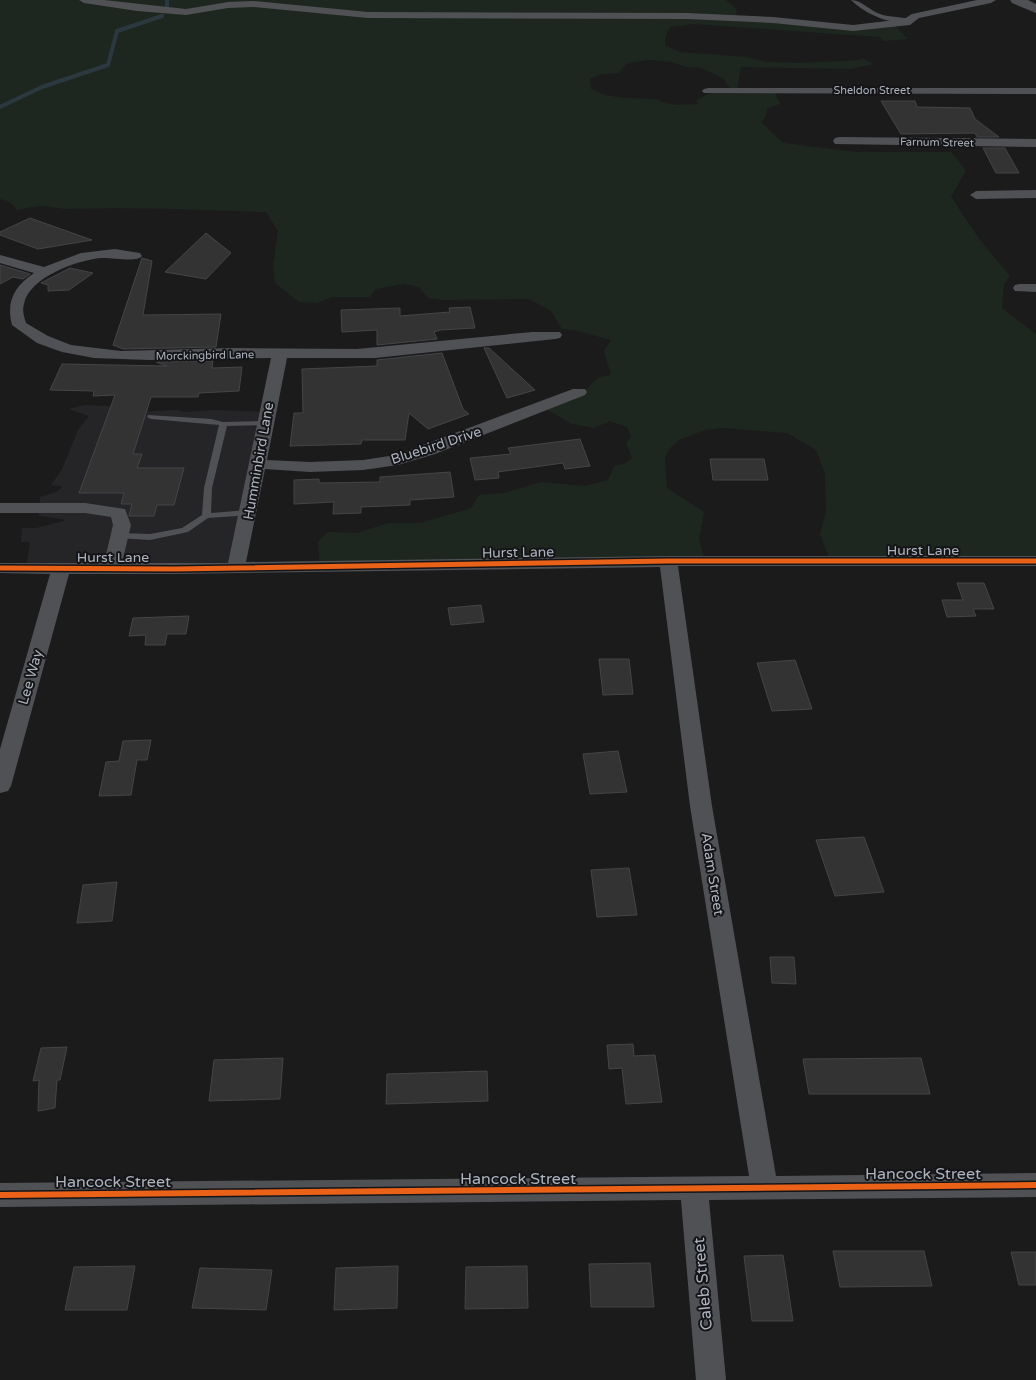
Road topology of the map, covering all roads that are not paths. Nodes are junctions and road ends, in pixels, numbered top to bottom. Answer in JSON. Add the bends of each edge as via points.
{"nodes":[{"id":1,"x":84,"y":0,"type":"edge"},
{"id":2,"x":854,"y":0,"type":"edge"},
{"id":3,"x":992,"y":0,"type":"edge"},
{"id":4,"x":1017,"y":0,"type":"edge"},
{"id":5,"x":1036,"y":9,"type":"edge"},
{"id":6,"x":909,"y":20,"type":"junction"},
{"id":7,"x":708,"y":91,"type":"dead end"},
{"id":8,"x":1036,"y":91,"type":"edge"},
{"id":9,"x":839,"y":141,"type":"dead end"},
{"id":10,"x":1036,"y":143,"type":"edge"},
{"id":11,"x":976,"y":194,"type":"dead end"},
{"id":12,"x":1036,"y":194,"type":"edge"},
{"id":13,"x":135,"y":256,"type":"dead end"},
{"id":14,"x":0,"y":259,"type":"edge"},
{"id":15,"x":46,"y":272,"type":"junction"},
{"id":16,"x":1020,"y":288,"type":"dead end"},
{"id":17,"x":1036,"y":288,"type":"edge"},
{"id":18,"x":555,"y":334,"type":"dead end"},
{"id":19,"x":280,"y":354,"type":"junction"},
{"id":20,"x":579,"y":392,"type":"dead end"},
{"id":21,"x":151,"y":417,"type":"dead end"},
{"id":22,"x":264,"y":423,"type":"junction"},
{"id":23,"x":223,"y":424,"type":"junction"},
{"id":24,"x":257,"y":464,"type":"junction"},
{"id":25,"x":0,"y":508,"type":"edge"},
{"id":26,"x":248,"y":513,"type":"junction"},
{"id":27,"x":206,"y":516,"type":"junction"},
{"id":28,"x":120,"y":536,"type":"junction"},
{"id":29,"x":668,"y":561,"type":"junction"},
{"id":30,"x":1036,"y":561,"type":"edge"},
{"id":31,"x":0,"y":568,"type":"edge"},
{"id":32,"x":61,"y":568,"type":"junction"},
{"id":33,"x":112,"y":568,"type":"junction"},
{"id":34,"x":236,"y":568,"type":"junction"},
{"id":35,"x":0,"y":786,"type":"edge"},
{"id":36,"x":1036,"y":1185,"type":"edge"},
{"id":37,"x":764,"y":1187,"type":"junction"},
{"id":38,"x":694,"y":1188,"type":"junction"},
{"id":39,"x":0,"y":1194,"type":"edge"},
{"id":40,"x":711,"y":1380,"type":"edge"}],
"edges":[{"from":1,"to":6,"type":"street","via":[[186,12],[253,4],[376,15],[687,16],[852,28]]},
{"from":2,"to":6,"type":"lane","via":[[868,12],[885,19]]},
{"from":3,"to":6,"type":"street","via":[[934,11]]},
{"from":4,"to":5,"type":"main road"},
{"from":7,"to":8,"type":"street","name":"Sheldon Street"},
{"from":9,"to":10,"type":"street","name":"Farnum Street"},
{"from":11,"to":12,"type":"street"},
{"from":13,"to":15,"type":"street","name":"Morckingbird Lane","via":[[93,255],[55,266]]},
{"from":14,"to":15,"type":"street"},
{"from":15,"to":19,"type":"street","name":"Morckingbird Lane","via":[[18,299],[16,313],[19,325],[29,333],[64,348],[86,353],[147,356]]},
{"from":16,"to":17,"type":"street"},
{"from":18,"to":19,"type":"street","name":"Morckingbird Lane","via":[[382,353]]},
{"from":19,"to":22,"type":"street","name":"Humminbird Lane"},
{"from":20,"to":24,"type":"street","name":"Bluebird Drive","via":[[398,460],[363,465]]},
{"from":21,"to":23,"type":"lane"},
{"from":22,"to":23,"type":"lane"},
{"from":22,"to":24,"type":"street","name":"Humminbird Lane"},
{"from":23,"to":27,"type":"lane","via":[[208,488]]},
{"from":24,"to":26,"type":"street","name":"Humminbird Lane"},
{"from":25,"to":28,"type":"street","via":[[85,508],[119,513]]},
{"from":26,"to":27,"type":"lane"},
{"from":26,"to":34,"type":"street","name":"Humminbird Lane"},
{"from":27,"to":28,"type":"lane","via":[[185,530],[150,537]]},
{"from":28,"to":33,"type":"street"},
{"from":29,"to":30,"type":"street","name":"Hurst Lane"},
{"from":29,"to":34,"type":"street","name":"Hurst Lane"},
{"from":29,"to":37,"type":"street","name":"Adam Street","via":[[701,806]]},
{"from":31,"to":32,"type":"street","name":"Hurst Lane"},
{"from":32,"to":33,"type":"street","name":"Hurst Lane"},
{"from":32,"to":35,"type":"street","name":"Lee Way"},
{"from":33,"to":34,"type":"street","name":"Hurst Lane"},
{"from":36,"to":37,"type":"street","name":"Hancock Street"},
{"from":37,"to":38,"type":"street","name":"Hancock Street"},
{"from":38,"to":39,"type":"street","name":"Hancock Street"},
{"from":38,"to":40,"type":"street","name":"Caleb Street"}]}
